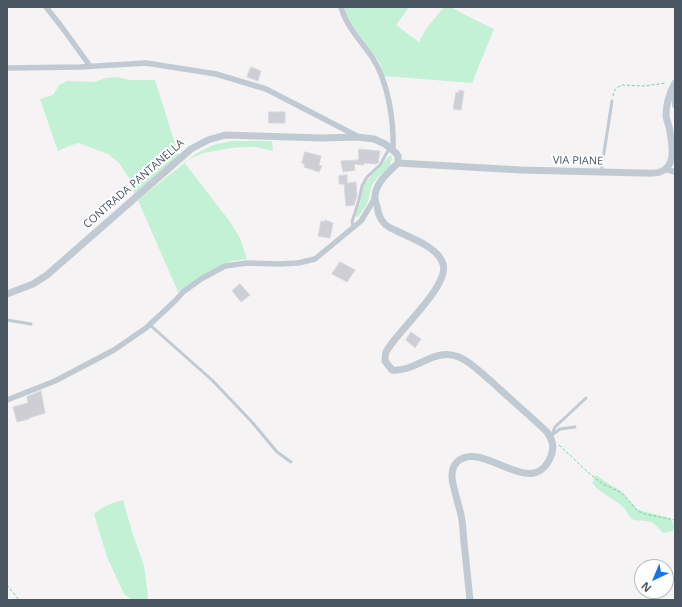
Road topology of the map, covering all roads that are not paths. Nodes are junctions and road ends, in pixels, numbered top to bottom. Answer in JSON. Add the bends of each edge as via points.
{"nodes":[{"id":1,"x":46,"y":7,"type":"edge"},
{"id":2,"x":341,"y":7,"type":"edge"},
{"id":3,"x":90,"y":66,"type":"junction"},
{"id":4,"x":7,"y":68,"type":"edge"},
{"id":5,"x":672,"y":84,"type":"edge"},
{"id":6,"x":612,"y":101,"type":"road end"},
{"id":7,"x":675,"y":106,"type":"edge"},
{"id":8,"x":357,"y":137,"type":"junction"},
{"id":9,"x":392,"y":148,"type":"junction"},
{"id":10,"x":398,"y":163,"type":"junction"},
{"id":11,"x":665,"y":169,"type":"junction"},
{"id":12,"x":601,"y":172,"type":"junction"},
{"id":13,"x":675,"y":172,"type":"edge"},
{"id":14,"x":375,"y":198,"type":"junction"},
{"id":15,"x":354,"y":228,"type":"junction"},
{"id":16,"x":7,"y":294,"type":"edge"},
{"id":17,"x":7,"y":320,"type":"edge"},
{"id":18,"x":31,"y":324,"type":"dead end"},
{"id":19,"x":150,"y":324,"type":"junction"},
{"id":20,"x":586,"y":398,"type":"dead end"},
{"id":21,"x":7,"y":400,"type":"edge"},
{"id":22,"x":575,"y":427,"type":"dead end"},
{"id":23,"x":552,"y":440,"type":"junction"},
{"id":24,"x":291,"y":462,"type":"dead end"},
{"id":25,"x":470,"y":600,"type":"edge"}],
"edges":[{"from":1,"to":3,"type":"street"},
{"from":2,"to":9,"type":"street","via":[[342,13],[379,68],[391,112]]},
{"from":3,"to":4,"type":"street"},
{"from":3,"to":8,"type":"street","via":[[146,63],[216,74],[266,89]]},
{"from":5,"to":7,"type":"street"},
{"from":5,"to":11,"type":"street","via":[[666,116],[673,151],[670,164]]},
{"from":6,"to":12,"type":"lane"},
{"from":8,"to":9,"type":"street","name":"CONTRADA PANTANELLA","via":[[374,139]]},
{"from":8,"to":16,"type":"street","name":"CONTRADA PANTANELLA","via":[[225,136],[208,140],[191,149],[47,275],[33,284]]},
{"from":9,"to":10,"type":"street","via":[[398,156]]},
{"from":9,"to":15,"type":"lane","via":[[362,186],[352,222]]},
{"from":10,"to":12,"type":"street","name":"VIA PIANE"},
{"from":10,"to":14,"type":"street","via":[[383,178]]},
{"from":11,"to":12,"type":"street","name":"VIA PIANE","via":[[652,173]]},
{"from":11,"to":13,"type":"street"},
{"from":14,"to":15,"type":"street"},
{"from":14,"to":23,"type":"street","via":[[378,214],[387,226],[430,247],[443,264],[443,273],[432,294],[385,354],[388,366],[392,370],[400,371],[442,354],[460,357],[546,430]]},
{"from":15,"to":19,"type":"street","via":[[315,259],[298,263],[247,263],[225,266],[184,292]]},
{"from":17,"to":18,"type":"lane"},
{"from":19,"to":21,"type":"street","via":[[114,350],[55,381]]},
{"from":19,"to":24,"type":"lane","via":[[212,380],[277,452]]},
{"from":20,"to":23,"type":"lane","via":[[555,427]]},
{"from":22,"to":23,"type":"lane","via":[[560,429]]},
{"from":23,"to":25,"type":"street","via":[[549,461],[543,469],[534,473],[524,474],[474,456],[456,463],[452,478],[461,515]]}]}
